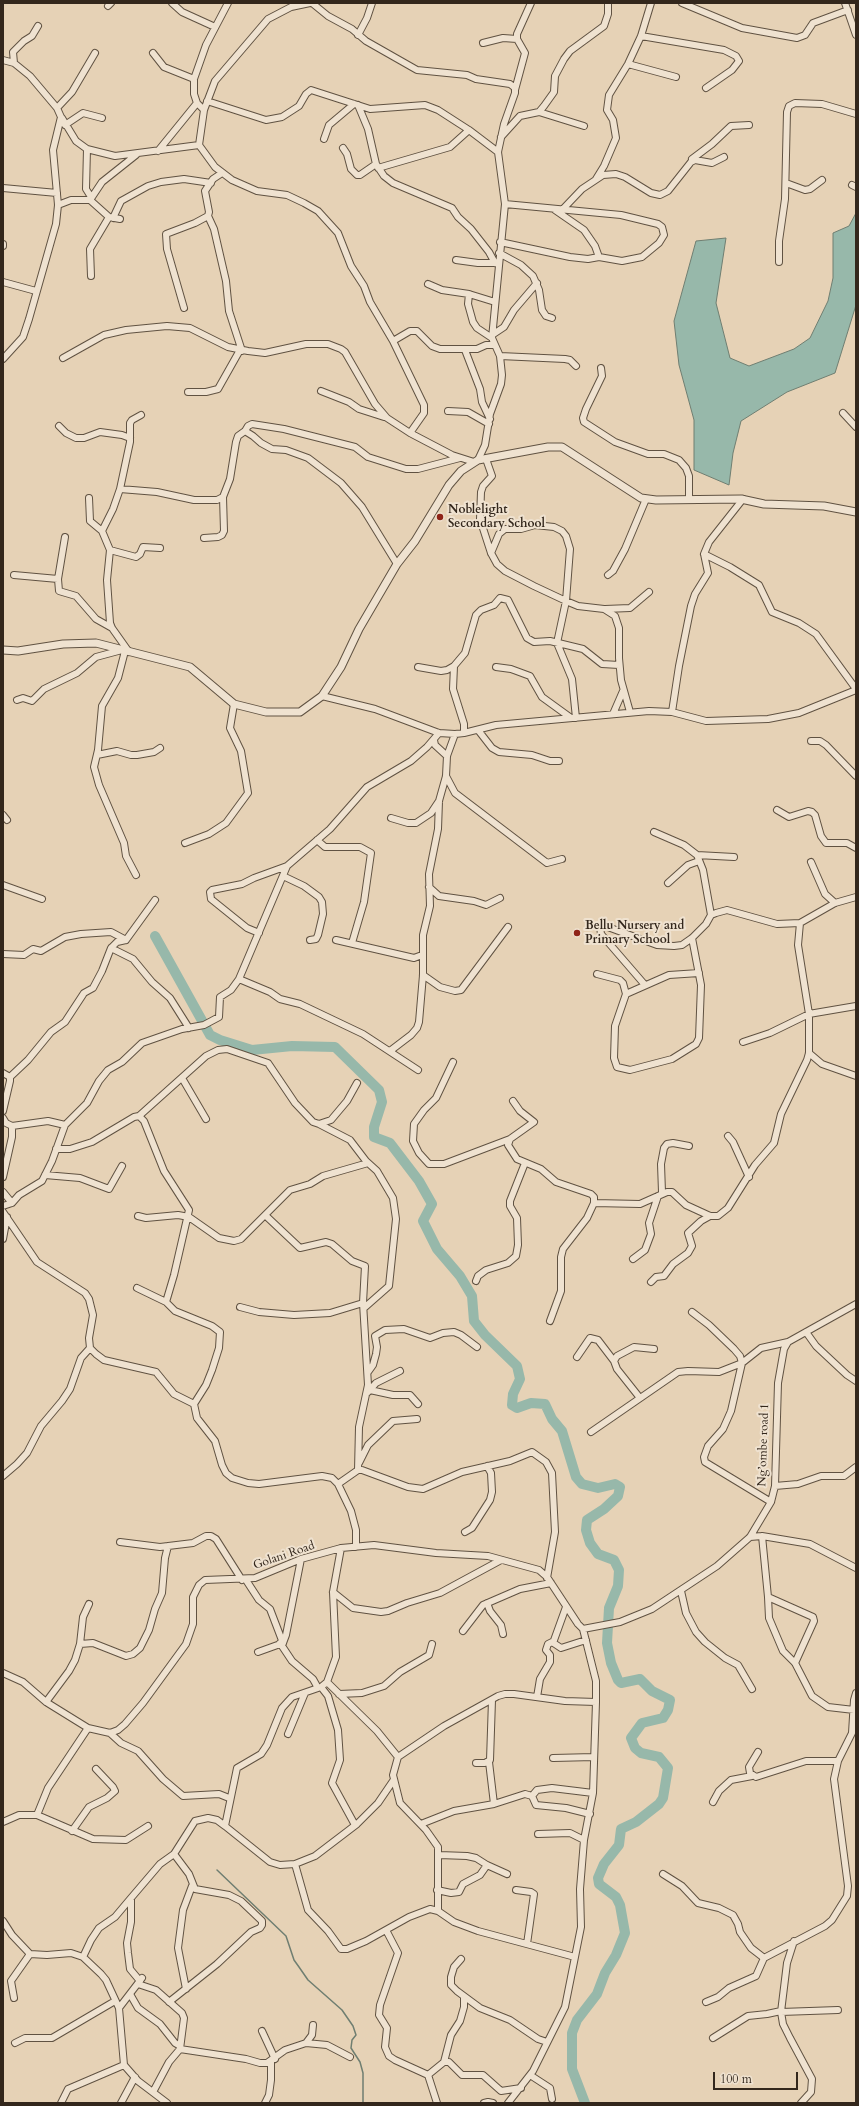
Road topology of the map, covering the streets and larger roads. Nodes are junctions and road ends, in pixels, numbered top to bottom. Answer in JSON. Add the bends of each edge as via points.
{"nodes":[{"id":1,"x":172,"y":3,"type":"edge"},
{"id":2,"x":228,"y":3,"type":"edge"},
{"id":3,"x":311,"y":3,"type":"edge"},
{"id":4,"x":372,"y":3,"type":"edge"},
{"id":5,"x":531,"y":3,"type":"edge"},
{"id":6,"x":608,"y":3,"type":"edge"},
{"id":7,"x":651,"y":3,"type":"edge"},
{"id":8,"x":682,"y":3,"type":"edge"},
{"id":9,"x":845,"y":3,"type":"edge"},
{"id":10,"x":848,"y":10,"type":"junction"},
{"id":11,"x":38,"y":26,"type":"dead end"},
{"id":12,"x":215,"y":26,"type":"junction"},
{"id":13,"x":358,"y":35,"type":"junction"},
{"id":14,"x":856,"y":35,"type":"edge"},
{"id":15,"x":641,"y":36,"type":"junction"},
{"id":16,"x":517,"y":39,"type":"junction"},
{"id":17,"x":483,"y":43,"type":"dead end"},
{"id":18,"x":95,"y":53,"type":"dead end"},
{"id":19,"x":153,"y":53,"type":"dead end"},
{"id":20,"x":3,"y":60,"type":"edge"},
{"id":21,"x":14,"y":63,"type":"junction"},
{"id":22,"x":628,"y":64,"type":"junction"},
{"id":23,"x":676,"y":77,"type":"dead end"},
{"id":24,"x":194,"y":79,"type":"junction"},
{"id":25,"x":706,"y":88,"type":"dead end"},
{"id":26,"x":515,"y":90,"type":"junction"},
{"id":27,"x":207,"y":101,"type":"junction"},
{"id":28,"x":197,"y":103,"type":"junction"},
{"id":29,"x":356,"y":105,"type":"junction"},
{"id":30,"x":57,"y":108,"type":"junction"},
{"id":31,"x":204,"y":110,"type":"junction"},
{"id":32,"x":539,"y":112,"type":"junction"},
{"id":33,"x":856,"y":114,"type":"edge"},
{"id":34,"x":61,"y":117,"type":"junction"},
{"id":35,"x":102,"y":118,"type":"dead end"},
{"id":36,"x":65,"y":125,"type":"junction"},
{"id":37,"x":749,"y":125,"type":"dead end"},
{"id":38,"x":584,"y":126,"type":"dead end"},
{"id":39,"x":469,"y":130,"type":"junction"},
{"id":40,"x":500,"y":138,"type":"junction"},
{"id":41,"x":324,"y":139,"type":"dead end"},
{"id":42,"x":199,"y":145,"type":"junction"},
{"id":43,"x":343,"y":148,"type":"dead end"},
{"id":44,"x":87,"y":149,"type":"junction"},
{"id":45,"x":158,"y":151,"type":"junction"},
{"id":46,"x":498,"y":152,"type":"junction"},
{"id":47,"x":137,"y":154,"type":"junction"},
{"id":48,"x":724,"y":157,"type":"dead end"},
{"id":49,"x":692,"y":159,"type":"dead end"},
{"id":50,"x":377,"y":166,"type":"junction"},
{"id":51,"x":222,"y":173,"type":"junction"},
{"id":52,"x":596,"y":179,"type":"junction"},
{"id":53,"x":822,"y":180,"type":"dead end"},
{"id":54,"x":211,"y":183,"type":"junction"},
{"id":55,"x":786,"y":184,"type":"junction"},
{"id":56,"x":3,"y":188,"type":"edge"},
{"id":57,"x":57,"y":193,"type":"junction"},
{"id":58,"x":90,"y":199,"type":"junction"},
{"id":59,"x":505,"y":204,"type":"junction"},
{"id":60,"x":58,"y":206,"type":"junction"},
{"id":61,"x":555,"y":210,"type":"junction"},
{"id":62,"x":562,"y":210,"type":"junction"},
{"id":63,"x":208,"y":216,"type":"junction"},
{"id":64,"x":111,"y":218,"type":"junction"},
{"id":65,"x":120,"y":219,"type":"dead end"},
{"id":66,"x":500,"y":242,"type":"junction"},
{"id":67,"x":499,"y":254,"type":"junction"},
{"id":68,"x":599,"y":257,"type":"junction"},
{"id":69,"x":456,"y":260,"type":"dead end"},
{"id":70,"x":779,"y":262,"type":"dead end"},
{"id":71,"x":496,"y":263,"type":"junction"},
{"id":72,"x":91,"y":276,"type":"dead end"},
{"id":73,"x":3,"y":282,"type":"edge"},
{"id":74,"x":537,"y":283,"type":"junction"},
{"id":75,"x":428,"y":284,"type":"dead end"},
{"id":76,"x":36,"y":291,"type":"junction"},
{"id":77,"x":469,"y":294,"type":"junction"},
{"id":78,"x":494,"y":302,"type":"junction"},
{"id":79,"x":184,"y":308,"type":"dead end"},
{"id":80,"x":552,"y":318,"type":"dead end"},
{"id":81,"x":492,"y":337,"type":"junction"},
{"id":82,"x":393,"y":342,"type":"junction"},
{"id":83,"x":496,"y":345,"type":"junction"},
{"id":84,"x":465,"y":350,"type":"junction"},
{"id":85,"x":241,"y":351,"type":"junction"},
{"id":86,"x":500,"y":356,"type":"junction"},
{"id":87,"x":63,"y":358,"type":"dead end"},
{"id":88,"x":3,"y":359,"type":"edge"},
{"id":89,"x":576,"y":366,"type":"dead end"},
{"id":90,"x":601,"y":368,"type":"dead end"},
{"id":91,"x":321,"y":391,"type":"dead end"},
{"id":92,"x":188,"y":392,"type":"dead end"},
{"id":93,"x":448,"y":411,"type":"dead end"},
{"id":94,"x":843,"y":413,"type":"dead end"},
{"id":95,"x":141,"y":415,"type":"dead end"},
{"id":96,"x":387,"y":418,"type":"junction"},
{"id":97,"x":489,"y":422,"type":"junction"},
{"id":98,"x":59,"y":426,"type":"dead end"},
{"id":99,"x":856,"y":427,"type":"edge"},
{"id":100,"x":245,"y":431,"type":"junction"},
{"id":101,"x":410,"y":433,"type":"junction"},
{"id":102,"x":130,"y":438,"type":"junction"},
{"id":103,"x":460,"y":458,"type":"junction"},
{"id":104,"x":486,"y":459,"type":"junction"},
{"id":105,"x":476,"y":461,"type":"junction"},
{"id":106,"x":120,"y":489,"type":"junction"},
{"id":107,"x":223,"y":497,"type":"junction"},
{"id":108,"x":89,"y":498,"type":"dead end"},
{"id":109,"x":646,"y":499,"type":"junction"},
{"id":110,"x":688,"y":499,"type":"junction"},
{"id":111,"x":743,"y":499,"type":"junction"},
{"id":112,"x":856,"y":512,"type":"edge"},
{"id":113,"x":102,"y":531,"type":"junction"},
{"id":114,"x":65,"y":537,"type":"dead end"},
{"id":115,"x":204,"y":538,"type":"dead end"},
{"id":116,"x":160,"y":548,"type":"dead end"},
{"id":117,"x":110,"y":550,"type":"junction"},
{"id":118,"x":491,"y":553,"type":"junction"},
{"id":119,"x":704,"y":554,"type":"junction"},
{"id":120,"x":397,"y":564,"type":"junction"},
{"id":121,"x":14,"y":575,"type":"dead end"},
{"id":122,"x":608,"y":575,"type":"dead end"},
{"id":123,"x":58,"y":579,"type":"junction"},
{"id":124,"x":649,"y":592,"type":"dead end"},
{"id":125,"x":566,"y":601,"type":"junction"},
{"id":126,"x":604,"y":608,"type":"junction"},
{"id":127,"x":112,"y":628,"type":"junction"},
{"id":128,"x":558,"y":643,"type":"junction"},
{"id":129,"x":3,"y":650,"type":"edge"},
{"id":130,"x":125,"y":651,"type":"junction"},
{"id":131,"x":619,"y":665,"type":"junction"},
{"id":132,"x":454,"y":666,"type":"junction"},
{"id":133,"x":418,"y":667,"type":"dead end"},
{"id":134,"x":496,"y":667,"type":"dead end"},
{"id":135,"x":856,"y":689,"type":"edge"},
{"id":136,"x":624,"y":691,"type":"junction"},
{"id":137,"x":322,"y":696,"type":"junction"},
{"id":138,"x":17,"y":700,"type":"dead end"},
{"id":139,"x":234,"y":704,"type":"junction"},
{"id":140,"x":630,"y":712,"type":"junction"},
{"id":141,"x":672,"y":712,"type":"junction"},
{"id":142,"x":613,"y":714,"type":"junction"},
{"id":143,"x":574,"y":718,"type":"junction"},
{"id":144,"x":478,"y":730,"type":"junction"},
{"id":145,"x":439,"y":733,"type":"junction"},
{"id":146,"x":464,"y":733,"type":"junction"},
{"id":147,"x":454,"y":734,"type":"junction"},
{"id":148,"x":434,"y":740,"type":"junction"},
{"id":149,"x":811,"y":741,"type":"dead end"},
{"id":150,"x":160,"y":748,"type":"dead end"},
{"id":151,"x":97,"y":755,"type":"junction"},
{"id":152,"x":447,"y":756,"type":"junction"},
{"id":153,"x":559,"y":761,"type":"dead end"},
{"id":154,"x":446,"y":776,"type":"junction"},
{"id":155,"x":856,"y":776,"type":"edge"},
{"id":156,"x":439,"y":801,"type":"junction"},
{"id":157,"x":777,"y":810,"type":"dead end"},
{"id":158,"x":392,"y":818,"type":"dead end"},
{"id":159,"x":654,"y":832,"type":"dead end"},
{"id":160,"x":317,"y":840,"type":"junction"},
{"id":161,"x":186,"y":843,"type":"dead end"},
{"id":162,"x":856,"y":848,"type":"edge"},
{"id":163,"x":734,"y":857,"type":"dead end"},
{"id":164,"x":698,"y":858,"type":"junction"},
{"id":165,"x":562,"y":859,"type":"dead end"},
{"id":166,"x":811,"y":862,"type":"dead end"},
{"id":167,"x":287,"y":866,"type":"junction"},
{"id":168,"x":136,"y":875,"type":"dead end"},
{"id":169,"x":283,"y":876,"type":"junction"},
{"id":170,"x":668,"y":883,"type":"dead end"},
{"id":171,"x":3,"y":884,"type":"edge"},
{"id":172,"x":429,"y":887,"type":"junction"},
{"id":173,"x":856,"y":897,"type":"edge"},
{"id":174,"x":500,"y":898,"type":"dead end"},
{"id":175,"x":42,"y":899,"type":"dead end"},
{"id":176,"x":155,"y":900,"type":"dead end"},
{"id":177,"x":836,"y":903,"type":"junction"},
{"id":178,"x":711,"y":915,"type":"junction"},
{"id":179,"x":800,"y":923,"type":"junction"},
{"id":180,"x":508,"y":927,"type":"dead end"},
{"id":181,"x":259,"y":933,"type":"junction"},
{"id":182,"x":692,"y":938,"type":"junction"},
{"id":183,"x":126,"y":940,"type":"junction"},
{"id":184,"x":310,"y":940,"type":"dead end"},
{"id":185,"x":336,"y":940,"type":"dead end"},
{"id":186,"x":352,"y":943,"type":"junction"},
{"id":187,"x":111,"y":948,"type":"junction"},
{"id":188,"x":3,"y":954,"type":"edge"},
{"id":189,"x":422,"y":954,"type":"junction"},
{"id":190,"x":699,"y":973,"type":"junction"},
{"id":191,"x":597,"y":974,"type":"dead end"},
{"id":192,"x":423,"y":975,"type":"junction"},
{"id":193,"x":239,"y":980,"type":"junction"},
{"id":194,"x":645,"y":986,"type":"junction"},
{"id":195,"x":626,"y":994,"type":"junction"},
{"id":196,"x":856,"y":1006,"type":"edge"},
{"id":197,"x":809,"y":1014,"type":"junction"},
{"id":198,"x":189,"y":1028,"type":"junction"},
{"id":199,"x":743,"y":1042,"type":"dead end"},
{"id":200,"x":390,"y":1051,"type":"junction"},
{"id":201,"x":809,"y":1052,"type":"junction"},
{"id":202,"x":453,"y":1062,"type":"dead end"},
{"id":203,"x":418,"y":1070,"type":"dead end"},
{"id":204,"x":3,"y":1073,"type":"edge"},
{"id":205,"x":10,"y":1076,"type":"junction"},
{"id":206,"x":856,"y":1076,"type":"edge"},
{"id":207,"x":182,"y":1078,"type":"junction"},
{"id":208,"x":357,"y":1083,"type":"dead end"},
{"id":209,"x":513,"y":1101,"type":"dead end"},
{"id":210,"x":3,"y":1111,"type":"edge"},
{"id":211,"x":139,"y":1116,"type":"junction"},
{"id":212,"x":3,"y":1118,"type":"edge"},
{"id":213,"x":206,"y":1119,"type":"dead end"},
{"id":214,"x":319,"y":1124,"type":"junction"},
{"id":215,"x":65,"y":1125,"type":"junction"},
{"id":216,"x":12,"y":1126,"type":"junction"},
{"id":217,"x":728,"y":1136,"type":"dead end"},
{"id":218,"x":510,"y":1139,"type":"junction"},
{"id":219,"x":689,"y":1146,"type":"dead end"},
{"id":220,"x":56,"y":1149,"type":"junction"},
{"id":221,"x":368,"y":1163,"type":"junction"},
{"id":222,"x":525,"y":1163,"type":"junction"},
{"id":223,"x":122,"y":1166,"type":"dead end"},
{"id":224,"x":45,"y":1175,"type":"junction"},
{"id":225,"x":3,"y":1177,"type":"edge"},
{"id":226,"x":749,"y":1177,"type":"junction"},
{"id":227,"x":3,"y":1192,"type":"edge"},
{"id":228,"x":660,"y":1194,"type":"junction"},
{"id":229,"x":12,"y":1203,"type":"junction"},
{"id":230,"x":594,"y":1203,"type":"junction"},
{"id":231,"x":3,"y":1206,"type":"edge"},
{"id":232,"x":3,"y":1212,"type":"edge"},
{"id":233,"x":265,"y":1215,"type":"junction"},
{"id":234,"x":138,"y":1216,"type":"dead end"},
{"id":235,"x":710,"y":1216,"type":"junction"},
{"id":236,"x":8,"y":1217,"type":"junction"},
{"id":237,"x":189,"y":1217,"type":"junction"},
{"id":238,"x":3,"y":1239,"type":"edge"},
{"id":239,"x":633,"y":1259,"type":"dead end"},
{"id":240,"x":476,"y":1281,"type":"dead end"},
{"id":241,"x":651,"y":1282,"type":"dead end"},
{"id":242,"x":137,"y":1288,"type":"dead end"},
{"id":243,"x":166,"y":1302,"type":"junction"},
{"id":244,"x":856,"y":1304,"type":"edge"},
{"id":245,"x":364,"y":1306,"type":"junction"},
{"id":246,"x":240,"y":1307,"type":"dead end"},
{"id":247,"x":692,"y":1312,"type":"dead end"},
{"id":248,"x":550,"y":1322,"type":"dead end"},
{"id":249,"x":806,"y":1332,"type":"junction"},
{"id":250,"x":788,"y":1342,"type":"junction"},
{"id":251,"x":477,"y":1347,"type":"dead end"},
{"id":252,"x":90,"y":1348,"type":"junction"},
{"id":253,"x":654,"y":1349,"type":"dead end"},
{"id":254,"x":576,"y":1357,"type":"dead end"},
{"id":255,"x":614,"y":1361,"type":"junction"},
{"id":256,"x":742,"y":1363,"type":"junction"},
{"id":257,"x":400,"y":1371,"type":"dead end"},
{"id":258,"x":368,"y":1372,"type":"junction"},
{"id":259,"x":856,"y":1381,"type":"edge"},
{"id":260,"x":368,"y":1392,"type":"junction"},
{"id":261,"x":640,"y":1398,"type":"junction"},
{"id":262,"x":194,"y":1404,"type":"junction"},
{"id":263,"x":418,"y":1404,"type":"dead end"},
{"id":264,"x":417,"y":1419,"type":"dead end"},
{"id":265,"x":591,"y":1432,"type":"dead end"},
{"id":266,"x":487,"y":1466,"type":"junction"},
{"id":267,"x":856,"y":1467,"type":"edge"},
{"id":268,"x":358,"y":1468,"type":"junction"},
{"id":269,"x":3,"y":1476,"type":"edge"},
{"id":270,"x":338,"y":1484,"type":"junction"},
{"id":271,"x":775,"y":1486,"type":"junction"},
{"id":272,"x":771,"y":1502,"type":"junction"},
{"id":273,"x":465,"y":1532,"type":"dead end"},
{"id":274,"x":762,"y":1536,"type":"junction"},
{"id":275,"x":750,"y":1537,"type":"junction"},
{"id":276,"x":120,"y":1542,"type":"dead end"},
{"id":277,"x":168,"y":1546,"type":"junction"},
{"id":278,"x":356,"y":1547,"type":"junction"},
{"id":279,"x":341,"y":1548,"type":"junction"},
{"id":280,"x":301,"y":1559,"type":"junction"},
{"id":281,"x":501,"y":1560,"type":"junction"},
{"id":282,"x":856,"y":1568,"type":"edge"},
{"id":283,"x":244,"y":1580,"type":"junction"},
{"id":284,"x":549,"y":1581,"type":"junction"},
{"id":285,"x":680,"y":1591,"type":"junction"},
{"id":286,"x":333,"y":1592,"type":"junction"},
{"id":287,"x":768,"y":1597,"type":"junction"},
{"id":288,"x":487,"y":1603,"type":"junction"},
{"id":289,"x":89,"y":1604,"type":"dead end"},
{"id":290,"x":566,"y":1607,"type":"junction"},
{"id":291,"x":583,"y":1629,"type":"junction"},
{"id":292,"x":463,"y":1631,"type":"dead end"},
{"id":293,"x":503,"y":1634,"type":"dead end"},
{"id":294,"x":586,"y":1640,"type":"junction"},
{"id":295,"x":281,"y":1643,"type":"junction"},
{"id":296,"x":553,"y":1643,"type":"junction"},
{"id":297,"x":80,"y":1644,"type":"junction"},
{"id":298,"x":432,"y":1644,"type":"dead end"},
{"id":299,"x":258,"y":1652,"type":"dead end"},
{"id":300,"x":795,"y":1663,"type":"junction"},
{"id":301,"x":3,"y":1672,"type":"edge"},
{"id":302,"x":327,"y":1682,"type":"junction"},
{"id":303,"x":320,"y":1688,"type":"junction"},
{"id":304,"x":752,"y":1689,"type":"dead end"},
{"id":305,"x":305,"y":1693,"type":"junction"},
{"id":306,"x":856,"y":1693,"type":"edge"},
{"id":307,"x":339,"y":1694,"type":"junction"},
{"id":308,"x":537,"y":1697,"type":"junction"},
{"id":309,"x":492,"y":1700,"type":"junction"},
{"id":310,"x":46,"y":1702,"type":"junction"},
{"id":311,"x":596,"y":1702,"type":"junction"},
{"id":312,"x":854,"y":1710,"type":"junction"},
{"id":313,"x":88,"y":1728,"type":"junction"},
{"id":314,"x":110,"y":1733,"type":"junction"},
{"id":315,"x":854,"y":1733,"type":"edge"},
{"id":316,"x":288,"y":1734,"type":"dead end"},
{"id":317,"x":758,"y":1752,"type":"dead end"},
{"id":318,"x":398,"y":1757,"type":"junction"},
{"id":319,"x":594,"y":1757,"type":"junction"},
{"id":320,"x":553,"y":1758,"type":"dead end"},
{"id":321,"x":838,"y":1761,"type":"junction"},
{"id":322,"x":488,"y":1762,"type":"junction"},
{"id":323,"x":476,"y":1763,"type":"dead end"},
{"id":324,"x":96,"y":1769,"type":"dead end"},
{"id":325,"x":752,"y":1776,"type":"junction"},
{"id":326,"x":393,"y":1781,"type":"junction"},
{"id":327,"x":593,"y":1792,"type":"junction"},
{"id":328,"x":532,"y":1796,"type":"junction"},
{"id":329,"x":229,"y":1798,"type":"junction"},
{"id":330,"x":713,"y":1802,"type":"dead end"},
{"id":331,"x":494,"y":1804,"type":"junction"},
{"id":332,"x":590,"y":1814,"type":"junction"},
{"id":333,"x":37,"y":1815,"type":"junction"},
{"id":334,"x":3,"y":1822,"type":"edge"},
{"id":335,"x":421,"y":1824,"type":"junction"},
{"id":336,"x":355,"y":1825,"type":"junction"},
{"id":337,"x":148,"y":1826,"type":"dead end"},
{"id":338,"x":225,"y":1826,"type":"junction"},
{"id":339,"x":72,"y":1831,"type":"junction"},
{"id":340,"x":538,"y":1834,"type":"dead end"},
{"id":341,"x":584,"y":1840,"type":"junction"},
{"id":342,"x":174,"y":1854,"type":"junction"},
{"id":343,"x":439,"y":1855,"type":"junction"},
{"id":344,"x":295,"y":1864,"type":"junction"},
{"id":345,"x":487,"y":1866,"type":"junction"},
{"id":346,"x":507,"y":1874,"type":"dead end"},
{"id":347,"x":662,"y":1874,"type":"dead end"},
{"id":348,"x":192,"y":1886,"type":"junction"},
{"id":349,"x":437,"y":1890,"type":"junction"},
{"id":350,"x":516,"y":1890,"type":"dead end"},
{"id":351,"x":131,"y":1898,"type":"junction"},
{"id":352,"x":438,"y":1911,"type":"junction"},
{"id":353,"x":3,"y":1922,"type":"edge"},
{"id":354,"x":386,"y":1930,"type":"junction"},
{"id":355,"x":794,"y":1941,"type":"junction"},
{"id":356,"x":527,"y":1944,"type":"junction"},
{"id":357,"x":30,"y":1954,"type":"junction"},
{"id":358,"x":83,"y":1957,"type":"junction"},
{"id":359,"x":575,"y":1957,"type":"junction"},
{"id":360,"x":764,"y":1958,"type":"junction"},
{"id":361,"x":461,"y":1959,"type":"dead end"},
{"id":362,"x":140,"y":1981,"type":"junction"},
{"id":363,"x":186,"y":1989,"type":"junction"},
{"id":364,"x":130,"y":1994,"type":"junction"},
{"id":365,"x":14,"y":1998,"type":"dead end"},
{"id":366,"x":464,"y":1998,"type":"junction"},
{"id":367,"x":114,"y":2001,"type":"junction"},
{"id":368,"x":169,"y":2002,"type":"junction"},
{"id":369,"x":706,"y":2002,"type":"dead end"},
{"id":370,"x":119,"y":2008,"type":"junction"},
{"id":371,"x":838,"y":2010,"type":"dead end"},
{"id":372,"x":781,"y":2011,"type":"junction"},
{"id":373,"x":313,"y":2026,"type":"dead end"},
{"id":374,"x":262,"y":2031,"type":"dead end"},
{"id":375,"x":713,"y":2038,"type":"dead end"},
{"id":376,"x":547,"y":2042,"type":"junction"},
{"id":377,"x":15,"y":2043,"type":"dead end"},
{"id":378,"x":306,"y":2043,"type":"junction"},
{"id":379,"x":180,"y":2047,"type":"junction"},
{"id":380,"x":350,"y":2057,"type":"dead end"},
{"id":381,"x":273,"y":2060,"type":"junction"},
{"id":382,"x":444,"y":2062,"type":"junction"},
{"id":383,"x":124,"y":2065,"type":"junction"},
{"id":384,"x":428,"y":2075,"type":"junction"},
{"id":385,"x":530,"y":2075,"type":"junction"},
{"id":386,"x":135,"y":2077,"type":"junction"},
{"id":387,"x":521,"y":2088,"type":"junction"},
{"id":388,"x":153,"y":2092,"type":"junction"},
{"id":389,"x":552,"y":2099,"type":"dead end"},
{"id":390,"x":61,"y":2103,"type":"edge"},
{"id":391,"x":121,"y":2103,"type":"edge"},
{"id":392,"x":167,"y":2103,"type":"edge"},
{"id":393,"x":265,"y":2103,"type":"edge"},
{"id":394,"x":437,"y":2103,"type":"edge"},
{"id":395,"x":484,"y":2103,"type":"edge"},
{"id":396,"x":493,"y":2103,"type":"edge"},
{"id":397,"x":508,"y":2103,"type":"edge"},
{"id":398,"x":801,"y":2103,"type":"edge"}],
"edges":[{"from":1,"to":12,"type":"street","via":[[182,12]]},
{"from":2,"to":12,"type":"street"},
{"from":3,"to":13,"type":"street"},
{"from":3,"to":27,"type":"street","via":[[291,7],[268,19],[215,81]]},
{"from":4,"to":13,"type":"street"},
{"from":5,"to":16,"type":"street","via":[[518,28]]},
{"from":6,"to":32,"type":"street","via":[[604,26],[570,51],[554,76],[554,92]]},
{"from":7,"to":15,"type":"street"},
{"from":8,"to":10,"type":"street","via":[[742,28],[797,38],[805,35],[813,23]]},
{"from":9,"to":10,"type":"street"},
{"from":10,"to":14,"type":"street"},
{"from":11,"to":21,"type":"street","via":[[32,36],[14,52]]},
{"from":12,"to":24,"type":"street"},
{"from":13,"to":26,"type":"street","via":[[417,70],[462,74],[476,79],[510,84]]},
{"from":15,"to":22,"type":"street"},
{"from":15,"to":25,"type":"street","via":[[724,50],[736,56],[738,61],[732,70]]},
{"from":16,"to":17,"type":"street","via":[[503,38]]},
{"from":16,"to":26,"type":"street","via":[[525,53]]},
{"from":18,"to":30,"type":"street","via":[[72,92]]},
{"from":19,"to":24,"type":"street","via":[[164,67]]},
{"from":20,"to":21,"type":"street"},
{"from":21,"to":30,"type":"street","via":[[34,80]]},
{"from":22,"to":23,"type":"street"},
{"from":22,"to":52,"type":"street","via":[[609,95],[608,110],[613,120],[616,138]]},
{"from":24,"to":28,"type":"street"},
{"from":26,"to":40,"type":"street"},
{"from":27,"to":29,"type":"street","via":[[266,120],[282,117],[299,106],[311,90]]},
{"from":27,"to":31,"type":"street"},
{"from":28,"to":31,"type":"street"},
{"from":28,"to":45,"type":"street"},
{"from":29,"to":39,"type":"street","via":[[370,109],[425,105],[438,110]]},
{"from":29,"to":41,"type":"street","via":[[330,125]]},
{"from":29,"to":50,"type":"street","via":[[368,130]]},
{"from":30,"to":34,"type":"street"},
{"from":31,"to":42,"type":"street"},
{"from":32,"to":38,"type":"street"},
{"from":32,"to":40,"type":"street","via":[[520,116]]},
{"from":33,"to":55,"type":"street","via":[[822,104],[794,103],[789,106]]},
{"from":34,"to":36,"type":"street"},
{"from":34,"to":57,"type":"street","via":[[53,150]]},
{"from":35,"to":36,"type":"street","via":[[83,113]]},
{"from":36,"to":44,"type":"street","via":[[76,141]]},
{"from":37,"to":49,"type":"street","via":[[732,126]]},
{"from":39,"to":46,"type":"street"},
{"from":39,"to":50,"type":"street","via":[[450,147]]},
{"from":40,"to":46,"type":"street"},
{"from":42,"to":45,"type":"street"},
{"from":42,"to":51,"type":"street","via":[[209,161]]},
{"from":43,"to":50,"type":"street","via":[[357,175]]},
{"from":44,"to":47,"type":"street","via":[[115,156]]},
{"from":44,"to":58,"type":"street","via":[[86,189]]},
{"from":45,"to":47,"type":"street"},
{"from":46,"to":59,"type":"street"},
{"from":47,"to":58,"type":"street","via":[[102,182]]},
{"from":48,"to":52,"type":"street","via":[[712,163],[695,160],[691,162],[668,191],[660,195],[651,193],[616,174]]},
{"from":50,"to":71,"type":"street","via":[[393,183],[452,208]]},
{"from":51,"to":54,"type":"street"},
{"from":51,"to":82,"type":"street","via":[[250,188],[287,195],[318,211],[338,233],[351,266]]},
{"from":52,"to":62,"type":"street","via":[[582,189]]},
{"from":53,"to":55,"type":"street","via":[[805,190]]},
{"from":54,"to":63,"type":"street","via":[[205,191]]},
{"from":54,"to":64,"type":"street","via":[[184,179],[148,186],[121,201]]},
{"from":55,"to":70,"type":"street","via":[[778,241]]},
{"from":56,"to":57,"type":"street"},
{"from":57,"to":60,"type":"street"},
{"from":58,"to":60,"type":"street","via":[[71,200]]},
{"from":58,"to":64,"type":"street"},
{"from":59,"to":61,"type":"street"},
{"from":59,"to":66,"type":"street"},
{"from":60,"to":76,"type":"street","via":[[48,255]]},
{"from":61,"to":62,"type":"street"},
{"from":61,"to":68,"type":"street","via":[[584,230]]},
{"from":62,"to":68,"type":"street","via":[[621,215],[650,221],[662,227],[663,240],[642,257],[622,261]]},
{"from":63,"to":79,"type":"street","via":[[195,224],[166,234],[167,249]]},
{"from":63,"to":85,"type":"street","via":[[214,229]]},
{"from":64,"to":65,"type":"street"},
{"from":64,"to":72,"type":"street","via":[[90,249]]},
{"from":66,"to":67,"type":"street"},
{"from":66,"to":68,"type":"street","via":[[570,257]]},
{"from":67,"to":71,"type":"street"},
{"from":67,"to":74,"type":"street","via":[[528,270]]},
{"from":69,"to":71,"type":"street"},
{"from":71,"to":78,"type":"street"},
{"from":73,"to":76,"type":"street"},
{"from":74,"to":80,"type":"street","via":[[542,310],[546,316]]},
{"from":74,"to":81,"type":"street","via":[[504,327]]},
{"from":75,"to":77,"type":"street","via":[[442,290]]},
{"from":76,"to":88,"type":"street","via":[[23,337]]},
{"from":77,"to":78,"type":"street"},
{"from":77,"to":81,"type":"street","via":[[468,304],[473,322],[477,328]]},
{"from":78,"to":81,"type":"street"},
{"from":81,"to":83,"type":"street"},
{"from":82,"to":84,"type":"street","via":[[410,331],[417,331],[432,346],[440,349]]},
{"from":82,"to":101,"type":"street","via":[[425,409]]},
{"from":83,"to":84,"type":"street"},
{"from":83,"to":86,"type":"street"},
{"from":84,"to":97,"type":"street"},
{"from":85,"to":87,"type":"street","via":[[190,328],[167,326],[104,335]]},
{"from":85,"to":92,"type":"street","via":[[218,389]]},
{"from":85,"to":96,"type":"street","via":[[265,353],[318,343],[341,349],[375,404]]},
{"from":86,"to":89,"type":"street","via":[[565,359]]},
{"from":86,"to":97,"type":"street","via":[[501,384]]},
{"from":90,"to":110,"type":"street","via":[[599,386],[586,409],[584,422],[615,442],[648,454],[664,454],[679,460],[689,476]]},
{"from":91,"to":96,"type":"street","via":[[349,402],[359,409]]},
{"from":93,"to":97,"type":"street","via":[[463,411]]},
{"from":94,"to":99,"type":"street"},
{"from":95,"to":102,"type":"street","via":[[130,423]]},
{"from":96,"to":101,"type":"street"},
{"from":97,"to":105,"type":"street","via":[[485,445]]},
{"from":98,"to":102,"type":"street","via":[[76,438],[100,432]]},
{"from":100,"to":103,"type":"street","via":[[252,424],[284,429],[355,447],[368,457],[406,469],[418,469]]},
{"from":100,"to":107,"type":"street","via":[[238,436],[236,442],[230,479]]},
{"from":100,"to":120,"type":"street","via":[[272,449],[286,450],[308,458],[341,483],[362,507]]},
{"from":101,"to":103,"type":"street"},
{"from":102,"to":106,"type":"street"},
{"from":103,"to":105,"type":"street"},
{"from":104,"to":105,"type":"street"},
{"from":104,"to":109,"type":"street","via":[[548,447],[562,447]]},
{"from":104,"to":118,"type":"street","via":[[492,476],[481,492],[480,519]]},
{"from":105,"to":120,"type":"street","via":[[461,471],[449,485],[419,535]]},
{"from":106,"to":107,"type":"street","via":[[152,491],[194,500],[216,500]]},
{"from":106,"to":113,"type":"street"},
{"from":107,"to":115,"type":"street","via":[[224,531],[218,538]]},
{"from":108,"to":113,"type":"street","via":[[90,521]]},
{"from":109,"to":110,"type":"street"},
{"from":109,"to":122,"type":"street","via":[[625,549]]},
{"from":110,"to":111,"type":"street"},
{"from":111,"to":112,"type":"street","via":[[764,504],[824,506]]},
{"from":111,"to":119,"type":"street","via":[[709,542]]},
{"from":113,"to":117,"type":"street"},
{"from":114,"to":123,"type":"street"},
{"from":116,"to":117,"type":"street","via":[[142,547],[136,557]]},
{"from":117,"to":127,"type":"street","via":[[107,580]]},
{"from":118,"to":125,"type":"street","via":[[497,564],[505,571]]},
{"from":118,"to":125,"type":"street","via":[[502,530],[535,525],[559,528],[566,536],[570,549]]},
{"from":119,"to":135,"type":"street","via":[[726,564],[759,585],[772,612],[799,623],[816,634]]},
{"from":119,"to":141,"type":"street","via":[[708,573],[691,606]]},
{"from":120,"to":137,"type":"street","via":[[359,629],[341,667]]},
{"from":121,"to":123,"type":"street"},
{"from":123,"to":127,"type":"street","via":[[59,591],[76,596],[96,619]]},
{"from":124,"to":126,"type":"street","via":[[630,608]]},
{"from":125,"to":126,"type":"street","via":[[578,606]]},
{"from":125,"to":128,"type":"street"},
{"from":126,"to":131,"type":"street","via":[[615,616],[618,622]]},
{"from":127,"to":130,"type":"street"},
{"from":128,"to":131,"type":"street","via":[[583,649],[602,664]]},
{"from":128,"to":132,"type":"street","via":[[534,642],[527,638],[508,600],[500,598],[494,605],[476,615],[465,653]]},
{"from":128,"to":143,"type":"street","via":[[572,679]]},
{"from":129,"to":130,"type":"street","via":[[18,651],[83,642]]},
{"from":130,"to":138,"type":"street","via":[[96,657],[77,672],[44,689],[32,701],[23,698]]},
{"from":130,"to":139,"type":"street","via":[[190,667]]},
{"from":130,"to":151,"type":"street","via":[[118,678],[102,706]]},
{"from":131,"to":136,"type":"street"},
{"from":132,"to":133,"type":"street","via":[[441,671]]},
{"from":132,"to":146,"type":"street","via":[[453,689],[464,724]]},
{"from":134,"to":143,"type":"street","via":[[530,676],[542,697]]},
{"from":135,"to":141,"type":"street","via":[[799,712],[768,719],[706,721]]},
{"from":136,"to":140,"type":"street"},
{"from":136,"to":142,"type":"street"},
{"from":137,"to":139,"type":"street","via":[[300,712],[266,712]]},
{"from":137,"to":145,"type":"street","via":[[375,709]]},
{"from":139,"to":161,"type":"street","via":[[230,728],[241,752],[248,793],[226,823],[209,834]]},
{"from":140,"to":141,"type":"street"},
{"from":140,"to":142,"type":"street"},
{"from":142,"to":143,"type":"street"},
{"from":143,"to":144,"type":"street","via":[[496,725]]},
{"from":144,"to":146,"type":"street"},
{"from":144,"to":153,"type":"street","via":[[492,748],[499,752]]},
{"from":145,"to":147,"type":"street"},
{"from":145,"to":148,"type":"street"},
{"from":146,"to":147,"type":"street"},
{"from":147,"to":152,"type":"street"},
{"from":148,"to":152,"type":"street"},
{"from":148,"to":160,"type":"street","via":[[411,761],[367,786],[330,829]]},
{"from":149,"to":155,"type":"street","via":[[820,741],[826,745]]},
{"from":150,"to":151,"type":"street","via":[[154,752],[137,755],[117,751]]},
{"from":151,"to":168,"type":"street","via":[[94,767],[99,785],[124,843],[126,856]]},
{"from":152,"to":154,"type":"street"},
{"from":154,"to":156,"type":"street"},
{"from":154,"to":165,"type":"street","via":[[455,793],[547,863]]},
{"from":156,"to":158,"type":"street","via":[[431,813],[416,823]]},
{"from":156,"to":172,"type":"street","via":[[438,829]]},
{"from":157,"to":162,"type":"street","via":[[789,817],[812,812],[826,843],[847,843]]},
{"from":159,"to":164,"type":"street","via":[[684,845]]},
{"from":160,"to":167,"type":"street"},
{"from":160,"to":186,"type":"street","via":[[325,847],[360,847],[371,853],[364,902]]},
{"from":163,"to":164,"type":"street"},
{"from":164,"to":170,"type":"street"},
{"from":164,"to":178,"type":"street"},
{"from":166,"to":177,"type":"street","via":[[825,894]]},
{"from":167,"to":169,"type":"street"},
{"from":167,"to":181,"type":"street","via":[[242,884],[210,892],[211,899],[247,928]]},
{"from":169,"to":181,"type":"street"},
{"from":169,"to":184,"type":"street","via":[[304,886],[322,902],[323,914],[318,935],[316,939]]},
{"from":171,"to":175,"type":"street"},
{"from":172,"to":174,"type":"street","via":[[439,896],[486,905]]},
{"from":172,"to":189,"type":"street","via":[[430,906],[423,935]]},
{"from":173,"to":177,"type":"street"},
{"from":176,"to":183,"type":"street"},
{"from":177,"to":179,"type":"street"},
{"from":178,"to":179,"type":"street","via":[[727,910],[777,924]]},
{"from":178,"to":182,"type":"street"},
{"from":179,"to":197,"type":"street","via":[[798,944]]},
{"from":180,"to":192,"type":"street","via":[[461,990],[455,991],[440,986]]},
{"from":181,"to":193,"type":"street"},
{"from":182,"to":190,"type":"street"},
{"from":182,"to":194,"type":"street","via":[[682,945],[665,947],[605,926],[600,927],[602,934]]},
{"from":183,"to":187,"type":"street","via":[[116,942]]},
{"from":183,"to":188,"type":"street","via":[[111,932],[81,934],[65,937],[41,951],[33,949],[24,955]]},
{"from":185,"to":186,"type":"street"},
{"from":186,"to":189,"type":"street","via":[[414,958]]},
{"from":187,"to":198,"type":"street","via":[[133,959],[152,982],[170,998]]},
{"from":187,"to":205,"type":"street","via":[[93,988],[84,993],[65,1022],[51,1032],[28,1060]]},
{"from":189,"to":192,"type":"street"},
{"from":190,"to":194,"type":"street","via":[[669,975]]},
{"from":190,"to":195,"type":"street","via":[[701,1033],[696,1044],[672,1059],[630,1070],[617,1067],[614,1058],[615,1026]]},
{"from":191,"to":195,"type":"street","via":[[620,980]]},
{"from":192,"to":200,"type":"street","via":[[417,1028]]},
{"from":193,"to":198,"type":"street","via":[[220,998],[219,1017],[204,1025]]},
{"from":193,"to":200,"type":"street","via":[[270,992],[280,999],[300,1004],[363,1034]]},
{"from":194,"to":195,"type":"street"},
{"from":196,"to":197,"type":"street"},
{"from":197,"to":199,"type":"street","via":[[770,1033]]},
{"from":197,"to":201,"type":"street"},
{"from":198,"to":215,"type":"street","via":[[142,1043],[122,1062],[108,1070],[98,1081],[87,1103]]},
{"from":200,"to":203,"type":"street"},
{"from":201,"to":206,"type":"street","via":[[822,1064]]},
{"from":201,"to":226,"type":"street","via":[[804,1068],[781,1114],[774,1143],[755,1165]]},
{"from":202,"to":218,"type":"street","via":[[436,1098],[414,1124],[414,1141],[419,1153],[429,1164],[444,1164]]},
{"from":204,"to":205,"type":"street"},
{"from":205,"to":210,"type":"street"},
{"from":207,"to":211,"type":"street"},
{"from":207,"to":213,"type":"street"},
{"from":207,"to":214,"type":"street","via":[[206,1056],[227,1049],[272,1067],[295,1104],[313,1122]]},
{"from":208,"to":214,"type":"street","via":[[331,1120]]},
{"from":209,"to":218,"type":"street","via":[[520,1111],[534,1122]]},
{"from":211,"to":220,"type":"street","via":[[92,1142],[70,1149]]},
{"from":211,"to":237,"type":"street","via":[[144,1121],[164,1171],[189,1210]]},
{"from":212,"to":216,"type":"street"},
{"from":214,"to":221,"type":"street","via":[[350,1140]]},
{"from":215,"to":216,"type":"street","via":[[48,1121]]},
{"from":215,"to":220,"type":"street"},
{"from":216,"to":225,"type":"street","via":[[12,1138]]},
{"from":217,"to":226,"type":"street"},
{"from":218,"to":222,"type":"street","via":[[508,1145],[511,1152]]},
{"from":219,"to":228,"type":"street","via":[[673,1143],[667,1144],[664,1148]]},
{"from":220,"to":224,"type":"street"},
{"from":221,"to":233,"type":"street","via":[[323,1176],[310,1184],[290,1190]]},
{"from":221,"to":245,"type":"street","via":[[377,1171],[393,1198],[396,1219],[389,1286]]},
{"from":222,"to":230,"type":"street","via":[[541,1169],[556,1182],[591,1194]]},
{"from":222,"to":240,"type":"street","via":[[510,1201],[516,1218],[516,1256],[508,1263],[486,1270]]},
{"from":223,"to":224,"type":"street","via":[[109,1189],[80,1178]]},
{"from":224,"to":229,"type":"street"},
{"from":226,"to":235,"type":"street","via":[[722,1214]]},
{"from":227,"to":229,"type":"street"},
{"from":228,"to":230,"type":"street","via":[[635,1204]]},
{"from":228,"to":235,"type":"street","via":[[672,1192],[686,1204]]},
{"from":228,"to":239,"type":"street","via":[[650,1223],[651,1234],[645,1250]]},
{"from":229,"to":231,"type":"street"},
{"from":230,"to":248,"type":"street","via":[[582,1225],[563,1249],[560,1265],[561,1291]]},
{"from":232,"to":236,"type":"street"},
{"from":233,"to":237,"type":"street","via":[[234,1242],[219,1238]]},
{"from":233,"to":245,"type":"street","via":[[300,1248],[326,1242],[352,1261],[365,1266]]},
{"from":234,"to":237,"type":"street","via":[[146,1218],[178,1214]]},
{"from":235,"to":241,"type":"street","via":[[688,1233],[692,1246],[688,1253],[673,1264],[664,1276],[656,1277]]},
{"from":236,"to":238,"type":"street"},
{"from":236,"to":252,"type":"street","via":[[37,1262],[85,1293],[90,1299],[93,1315]]},
{"from":237,"to":243,"type":"street"},
{"from":242,"to":243,"type":"street"},
{"from":243,"to":262,"type":"street","via":[[175,1311],[212,1326],[220,1332],[219,1348],[212,1370]]},
{"from":244,"to":249,"type":"street"},
{"from":245,"to":246,"type":"street","via":[[330,1314],[294,1315],[259,1312]]},
{"from":245,"to":258,"type":"street"},
{"from":247,"to":256,"type":"street","via":[[734,1349]]},
{"from":249,"to":250,"type":"street"},
{"from":249,"to":259,"type":"street","via":[[816,1346]]},
{"from":250,"to":256,"type":"street","via":[[761,1348]]},
{"from":250,"to":271,"type":"street","name":"Ng’ombe road 1","via":[[781,1359],[778,1383]]},
{"from":251,"to":258,"type":"street","via":[[454,1332],[430,1338],[404,1329],[385,1330],[374,1336],[376,1354]]},
{"from":252,"to":262,"type":"street","via":[[104,1360],[156,1372],[174,1394]]},
{"from":252,"to":269,"type":"street","via":[[80,1358],[70,1389],[62,1401],[41,1426],[26,1453]]},
{"from":253,"to":255,"type":"street","via":[[634,1347],[617,1356]]},
{"from":254,"to":255,"type":"street","via":[[590,1338],[598,1340]]},
{"from":255,"to":261,"type":"street","via":[[617,1369]]},
{"from":256,"to":261,"type":"street","via":[[719,1372],[678,1372]]},
{"from":256,"to":272,"type":"street","via":[[731,1411],[724,1429],[708,1446],[705,1462]]},
{"from":257,"to":260,"type":"street","via":[[376,1383]]},
{"from":258,"to":260,"type":"street"},
{"from":260,"to":263,"type":"street","via":[[410,1395]]},
{"from":260,"to":268,"type":"street","via":[[359,1427]]},
{"from":261,"to":265,"type":"street"},
{"from":262,"to":270,"type":"street","via":[[197,1418],[215,1441],[222,1465],[232,1478],[259,1484],[327,1476]]},
{"from":264,"to":268,"type":"street","via":[[393,1421],[368,1445]]},
{"from":266,"to":268,"type":"street","via":[[462,1472],[423,1489],[415,1489]]},
{"from":266,"to":273,"type":"street","via":[[491,1473],[490,1500],[476,1524]]},
{"from":266,"to":284,"type":"street","via":[[510,1461],[532,1452],[546,1462],[552,1472],[555,1532]]},
{"from":267,"to":271,"type":"street","via":[[844,1476],[821,1476],[798,1484]]},
{"from":268,"to":270,"type":"street"},
{"from":270,"to":278,"type":"street","via":[[351,1511],[356,1530]]},
{"from":271,"to":272,"type":"street","name":"Ng’ombe road 1"},
{"from":272,"to":275,"type":"street","name":"Ng’ombe road 1"},
{"from":274,"to":275,"type":"street"},
{"from":274,"to":282,"type":"street","via":[[810,1544]]},
{"from":274,"to":287,"type":"street"},
{"from":275,"to":285,"type":"street","name":"Ng’ombe road 1","via":[[730,1556]]},
{"from":276,"to":277,"type":"street","via":[[150,1547]]},
{"from":277,"to":283,"type":"street","via":[[212,1536]]},
{"from":277,"to":297,"type":"street","via":[[162,1593],[140,1648],[126,1656],[93,1644]]},
{"from":278,"to":279,"type":"street","name":"Golani Road"},
{"from":278,"to":281,"type":"street","name":"Golani Road","via":[[374,1545],[436,1553],[488,1556]]},
{"from":279,"to":280,"type":"street","name":"Golani Road"},
{"from":279,"to":286,"type":"street"},
{"from":280,"to":283,"type":"street","name":"Golani Road"},
{"from":280,"to":295,"type":"street","via":[[288,1629]]},
{"from":281,"to":284,"type":"street","name":"Golani Road","via":[[539,1570]]},
{"from":281,"to":286,"type":"street","via":[[440,1593],[388,1611],[353,1608]]},
{"from":283,"to":295,"type":"street","via":[[259,1600],[270,1609]]},
{"from":283,"to":314,"type":"street","name":"Golani Road","via":[[205,1580],[199,1585],[193,1597],[193,1624],[186,1644],[143,1703],[118,1730]]},
{"from":284,"to":288,"type":"street","via":[[520,1589]]},
{"from":284,"to":290,"type":"street","name":"Golani Road"},
{"from":285,"to":291,"type":"street","name":"Ng’ombe road 1","via":[[652,1608],[620,1622]]},
{"from":285,"to":304,"type":"street","via":[[686,1614],[696,1632],[725,1658],[738,1664]]},
{"from":286,"to":302,"type":"street","via":[[336,1657]]},
{"from":287,"to":300,"type":"street","via":[[769,1618],[783,1651]]},
{"from":287,"to":300,"type":"street","via":[[813,1616],[814,1621]]},
{"from":288,"to":292,"type":"street"},
{"from":288,"to":293,"type":"street"},
{"from":289,"to":297,"type":"street","via":[[84,1617]]},
{"from":290,"to":291,"type":"street","name":"Golani Road"},
{"from":290,"to":296,"type":"street"},
{"from":291,"to":294,"type":"street"},
{"from":294,"to":296,"type":"street","via":[[561,1648]]},
{"from":294,"to":311,"type":"street","via":[[596,1681]]},
{"from":295,"to":299,"type":"street"},
{"from":295,"to":303,"type":"street","via":[[292,1661],[313,1678]]},
{"from":296,"to":308,"type":"street","via":[[547,1646],[550,1662],[540,1679]]},
{"from":297,"to":310,"type":"street","via":[[69,1671]]},
{"from":298,"to":307,"type":"street","via":[[429,1655],[400,1672],[384,1686],[362,1693]]},
{"from":300,"to":312,"type":"street","via":[[807,1688],[818,1701],[832,1708]]},
{"from":301,"to":310,"type":"street","via":[[23,1682]]},
{"from":302,"to":303,"type":"street"},
{"from":302,"to":307,"type":"street"},
{"from":303,"to":305,"type":"street"},
{"from":303,"to":336,"type":"street","via":[[328,1696],[338,1730],[340,1760],[332,1783]]},
{"from":305,"to":316,"type":"street"},
{"from":305,"to":329,"type":"street","via":[[292,1697],[282,1708],[261,1754],[237,1768]]},
{"from":306,"to":312,"type":"street"},
{"from":307,"to":318,"type":"street","via":[[377,1731]]},
{"from":308,"to":309,"type":"street","via":[[505,1694]]},
{"from":308,"to":311,"type":"street"},
{"from":309,"to":318,"type":"street","via":[[424,1738]]},
{"from":309,"to":322,"type":"street","via":[[491,1756]]},
{"from":310,"to":313,"type":"street"},
{"from":311,"to":319,"type":"street"},
{"from":312,"to":315,"type":"street"},
{"from":313,"to":314,"type":"street"},
{"from":313,"to":333,"type":"street","via":[[48,1788]]},
{"from":314,"to":329,"type":"street","via":[[121,1743],[138,1751],[163,1779],[183,1796],[216,1794]]},
{"from":315,"to":321,"type":"street"},
{"from":317,"to":325,"type":"street","via":[[749,1767]]},
{"from":318,"to":326,"type":"street"},
{"from":319,"to":320,"type":"street"},
{"from":319,"to":327,"type":"street"},
{"from":321,"to":325,"type":"street","via":[[806,1761],[756,1777]]},
{"from":321,"to":355,"type":"street","via":[[834,1790],[844,1848],[847,1896],[832,1920],[825,1926]]},
{"from":322,"to":323,"type":"street"},
{"from":322,"to":331,"type":"street"},
{"from":324,"to":339,"type":"street","via":[[115,1790],[107,1798],[87,1809]]},
{"from":325,"to":330,"type":"street","via":[[731,1780],[718,1791]]},
{"from":326,"to":335,"type":"street","via":[[400,1803]]},
{"from":326,"to":336,"type":"street","via":[[378,1803]]},
{"from":327,"to":328,"type":"street","via":[[552,1788],[537,1790]]},
{"from":327,"to":332,"type":"street"},
{"from":328,"to":331,"type":"street","via":[[525,1794]]},
{"from":328,"to":332,"type":"street","via":[[536,1805]]},
{"from":329,"to":338,"type":"street"},
{"from":331,"to":335,"type":"street","via":[[454,1812]]},
{"from":332,"to":341,"type":"street"},
{"from":333,"to":334,"type":"street","via":[[19,1815]]},
{"from":333,"to":339,"type":"street"},
{"from":335,"to":343,"type":"street","via":[[438,1846]]},
{"from":336,"to":344,"type":"street","via":[[315,1856]]},
{"from":337,"to":339,"type":"street","via":[[126,1840],[93,1839]]},
{"from":338,"to":342,"type":"street","via":[[217,1820],[208,1818],[195,1821]]},
{"from":338,"to":344,"type":"street","via":[[270,1862]]},
{"from":340,"to":341,"type":"street","via":[[570,1833]]},
{"from":341,"to":359,"type":"street","via":[[580,1889],[582,1921]]},
{"from":342,"to":348,"type":"street","via":[[189,1874]]},
{"from":342,"to":351,"type":"street","via":[[160,1864]]},
{"from":343,"to":345,"type":"street","via":[[476,1858]]},
{"from":343,"to":349,"type":"street"},
{"from":344,"to":354,"type":"street","via":[[308,1910],[341,1949],[348,1949]]},
{"from":345,"to":346,"type":"street"},
{"from":345,"to":349,"type":"street","via":[[480,1875],[463,1884],[459,1892]]},
{"from":347,"to":360,"type":"street","via":[[682,1886],[698,1902],[732,1915],[750,1948]]},
{"from":348,"to":363,"type":"street","via":[[183,1910],[178,1948]]},
{"from":348,"to":363,"type":"street","via":[[198,1891],[229,1896],[241,1901],[262,1921],[262,1925]]},
{"from":349,"to":352,"type":"street"},
{"from":350,"to":356,"type":"street","via":[[534,1894]]},
{"from":351,"to":358,"type":"street","via":[[115,1917],[99,1928]]},
{"from":351,"to":362,"type":"street","via":[[128,1959],[130,1969]]},
{"from":352,"to":354,"type":"street","via":[[427,1909]]},
{"from":352,"to":356,"type":"street","via":[[454,1922],[472,1929]]},
{"from":353,"to":357,"type":"street"},
{"from":354,"to":384,"type":"street","via":[[398,1953],[380,2005],[379,2015],[387,2028],[386,2047],[389,2056]]},
{"from":355,"to":360,"type":"street"},
{"from":355,"to":372,"type":"street","via":[[785,1969]]},
{"from":356,"to":359,"type":"street"},
{"from":357,"to":358,"type":"street","via":[[70,1953]]},
{"from":357,"to":365,"type":"street","via":[[11,1981]]},
{"from":358,"to":367,"type":"street","via":[[106,1980]]},
{"from":359,"to":376,"type":"street","via":[[565,2007]]},
{"from":360,"to":369,"type":"street","via":[[756,1976]]},
{"from":361,"to":366,"type":"street","via":[[454,1967],[450,1981]]},
{"from":362,"to":364,"type":"street"},
{"from":362,"to":368,"type":"street","via":[[156,1990]]},
{"from":363,"to":368,"type":"street"},
{"from":364,"to":370,"type":"street"},
{"from":364,"to":379,"type":"street","via":[[138,2008],[160,2024]]},
{"from":366,"to":376,"type":"street","via":[[480,2008],[510,2020],[538,2039]]},
{"from":366,"to":382,"type":"street","via":[[460,2021],[450,2035]]},
{"from":367,"to":370,"type":"street"},
{"from":367,"to":377,"type":"street","via":[[52,2038],[25,2038]]},
{"from":368,"to":379,"type":"street","via":[[184,2018]]},
{"from":370,"to":383,"type":"street"},
{"from":371,"to":372,"type":"street"},
{"from":372,"to":375,"type":"street","via":[[748,2016]]},
{"from":372,"to":398,"type":"street","via":[[783,2024],[812,2079],[811,2092]]},
{"from":373,"to":378,"type":"street","via":[[312,2035]]},
{"from":374,"to":381,"type":"street"},
{"from":376,"to":385,"type":"street"},
{"from":378,"to":380,"type":"street","via":[[327,2045]]},
{"from":378,"to":381,"type":"street","via":[[285,2050]]},
{"from":379,"to":381,"type":"street","via":[[260,2064]]},
{"from":379,"to":388,"type":"street"},
{"from":381,"to":393,"type":"street"},
{"from":382,"to":384,"type":"street"},
{"from":382,"to":387,"type":"street","via":[[449,2062],[460,2074],[483,2075],[501,2091]]},
{"from":383,"to":386,"type":"street"},
{"from":383,"to":390,"type":"street","via":[[68,2089]]},
{"from":384,"to":394,"type":"street"},
{"from":385,"to":387,"type":"street"},
{"from":385,"to":389,"type":"street","via":[[550,2088]]},
{"from":386,"to":388,"type":"street"},
{"from":386,"to":391,"type":"street"},
{"from":387,"to":397,"type":"street"},
{"from":388,"to":392,"type":"street"},
{"from":395,"to":396,"type":"street"}]}
